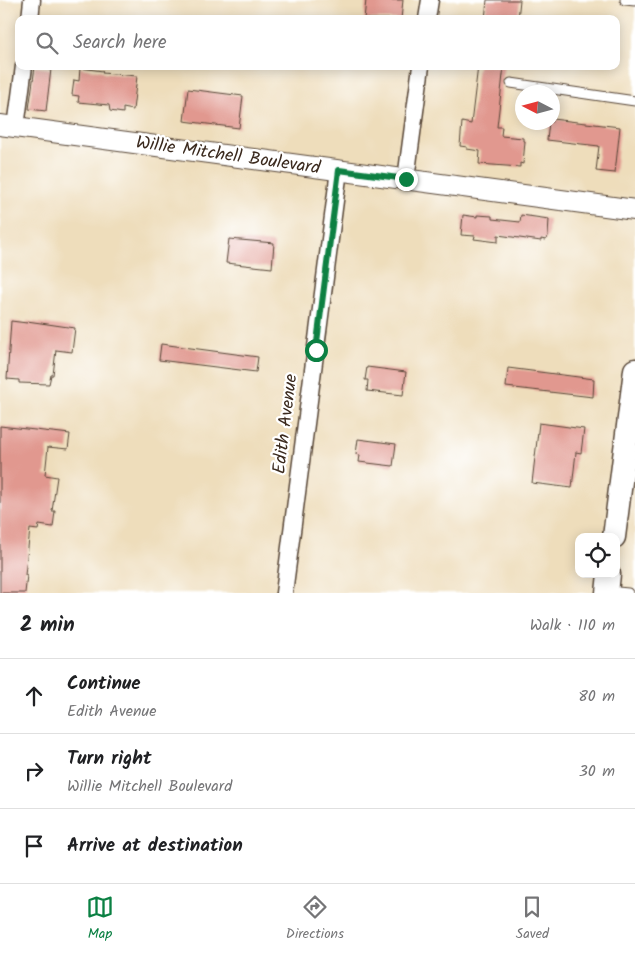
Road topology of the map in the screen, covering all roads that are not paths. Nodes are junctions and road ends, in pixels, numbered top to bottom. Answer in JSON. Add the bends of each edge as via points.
{"nodes":[{"id":1,"x":32,"y":0,"type":"edge"},
{"id":2,"x":430,"y":0,"type":"edge"},
{"id":3,"x":625,"y":0,"type":"edge"},
{"id":4,"x":635,"y":1,"type":"edge"},
{"id":5,"x":30,"y":15,"type":"edge"},
{"id":6,"x":428,"y":15,"type":"edge"},
{"id":7,"x":23,"y":70,"type":"edge"},
{"id":8,"x":420,"y":70,"type":"edge"},
{"id":9,"x":511,"y":83,"type":"dead end"},
{"id":10,"x":635,"y":101,"type":"edge"},
{"id":11,"x":8,"y":126,"type":"edge"},
{"id":12,"x":339,"y":170,"type":"junction"},
{"id":13,"x":406,"y":179,"type":"junction"},
{"id":14,"x":635,"y":210,"type":"edge"},
{"id":15,"x":635,"y":370,"type":"edge"},
{"id":16,"x":615,"y":533,"type":"edge"},
{"id":17,"x":284,"y":593,"type":"edge"}],
"edges":[{"from":1,"to":5,"type":"street"},
{"from":2,"to":6,"type":"street"},
{"from":3,"to":4,"type":"lane"},
{"from":7,"to":11,"type":"street"},
{"from":8,"to":13,"type":"street"},
{"from":9,"to":10,"type":"lane"},
{"from":11,"to":12,"type":"street","name":"Willie Mitchell Boulevard"},
{"from":12,"to":13,"type":"street","name":"Willie Mitchell Boulevard"},
{"from":12,"to":17,"type":"street","name":"Edith Avenue"},
{"from":13,"to":14,"type":"street","name":"Willie Mitchell Boulevard"},
{"from":15,"to":16,"type":"main road"}]}
